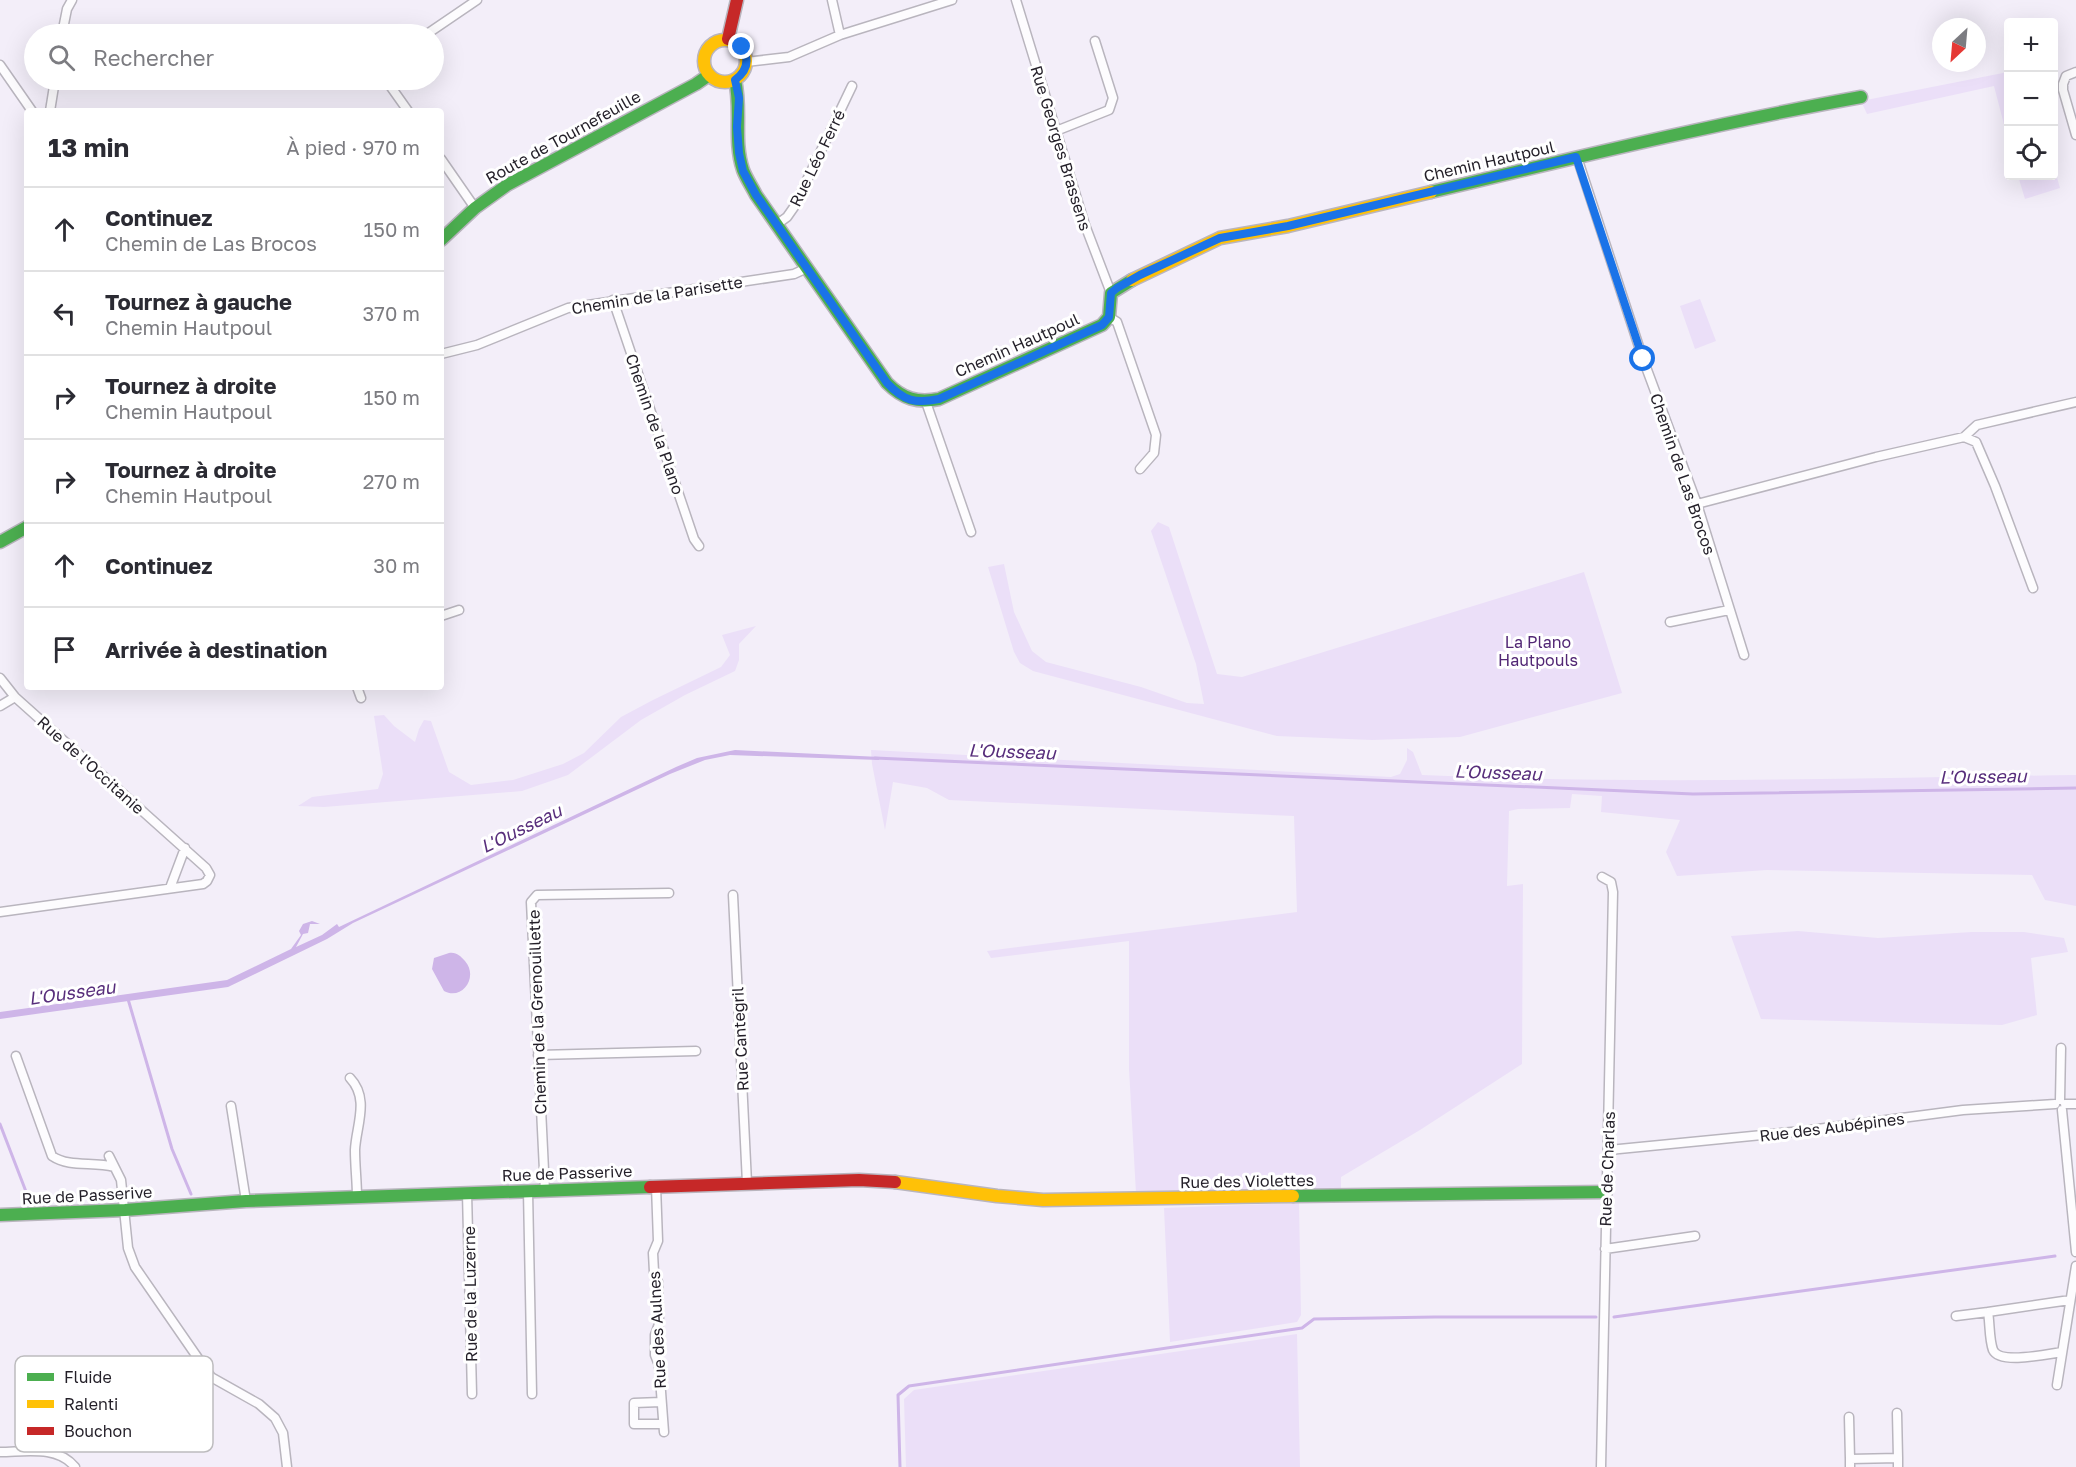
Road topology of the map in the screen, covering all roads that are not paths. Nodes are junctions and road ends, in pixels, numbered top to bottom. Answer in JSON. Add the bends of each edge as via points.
{"nodes":[{"id":1,"x":72,"y":0,"type":"edge"},
{"id":2,"x":477,"y":0,"type":"edge"},
{"id":3,"x":737,"y":0,"type":"edge"},
{"id":4,"x":832,"y":0,"type":"edge"},
{"id":5,"x":952,"y":0,"type":"edge"},
{"id":6,"x":1016,"y":0,"type":"edge"},
{"id":7,"x":64,"y":24,"type":"edge"},
{"id":8,"x":442,"y":24,"type":"edge"},
{"id":9,"x":840,"y":35,"type":"junction"},
{"id":10,"x":728,"y":39,"type":"junction"},
{"id":11,"x":1095,"y":40,"type":"dead end"},
{"id":12,"x":746,"y":62,"type":"junction"},
{"id":13,"x":0,"y":65,"type":"edge"},
{"id":14,"x":2076,"y":72,"type":"edge"},
{"id":15,"x":709,"y":75,"type":"junction"},
{"id":16,"x":735,"y":80,"type":"junction"},
{"id":17,"x":852,"y":86,"type":"dead end"},
{"id":18,"x":53,"y":90,"type":"edge"},
{"id":19,"x":393,"y":90,"type":"edge"},
{"id":20,"x":1862,"y":97,"type":"dead end"},
{"id":21,"x":31,"y":108,"type":"edge"},
{"id":22,"x":50,"y":108,"type":"edge"},
{"id":23,"x":406,"y":108,"type":"edge"},
{"id":24,"x":1056,"y":131,"type":"junction"},
{"id":25,"x":2076,"y":135,"type":"edge"},
{"id":26,"x":1576,"y":157,"type":"junction"},
{"id":27,"x":444,"y":163,"type":"edge"},
{"id":28,"x":475,"y":208,"type":"junction"},
{"id":29,"x":776,"y":225,"type":"junction"},
{"id":30,"x":444,"y":237,"type":"edge"},
{"id":31,"x":807,"y":268,"type":"junction"},
{"id":32,"x":1111,"y":293,"type":"junction"},
{"id":33,"x":613,"y":300,"type":"junction"},
{"id":34,"x":1109,"y":317,"type":"junction"},
{"id":35,"x":444,"y":353,"type":"edge"},
{"id":36,"x":926,"y":402,"type":"junction"},
{"id":37,"x":2076,"y":402,"type":"edge"},
{"id":38,"x":1965,"y":437,"type":"junction"},
{"id":39,"x":1140,"y":469,"type":"dead end"},
{"id":40,"x":1696,"y":504,"type":"junction"},
{"id":41,"x":24,"y":529,"type":"edge"},
{"id":42,"x":971,"y":532,"type":"dead end"},
{"id":43,"x":0,"y":542,"type":"edge"},
{"id":44,"x":699,"y":546,"type":"dead end"},
{"id":45,"x":2033,"y":588,"type":"dead end"},
{"id":46,"x":459,"y":610,"type":"dead end"},
{"id":47,"x":1729,"y":610,"type":"junction"},
{"id":48,"x":444,"y":615,"type":"edge"},
{"id":49,"x":1670,"y":622,"type":"dead end"},
{"id":50,"x":1744,"y":655,"type":"dead end"},
{"id":51,"x":0,"y":678,"type":"edge"},
{"id":52,"x":358,"y":690,"type":"edge"},
{"id":53,"x":15,"y":697,"type":"junction"},
{"id":54,"x":361,"y":698,"type":"dead end"},
{"id":55,"x":0,"y":706,"type":"edge"},
{"id":56,"x":185,"y":848,"type":"junction"},
{"id":57,"x":1602,"y":877,"type":"dead end"},
{"id":58,"x":170,"y":888,"type":"junction"},
{"id":59,"x":669,"y":893,"type":"dead end"},
{"id":60,"x":733,"y":895,"type":"dead end"},
{"id":61,"x":0,"y":912,"type":"edge"},
{"id":62,"x":2061,"y":1048,"type":"dead end"},
{"id":63,"x":696,"y":1051,"type":"dead end"},
{"id":64,"x":538,"y":1055,"type":"junction"},
{"id":65,"x":16,"y":1056,"type":"dead end"},
{"id":66,"x":350,"y":1078,"type":"dead end"},
{"id":67,"x":2061,"y":1104,"type":"junction"},
{"id":68,"x":2076,"y":1104,"type":"edge"},
{"id":69,"x":231,"y":1106,"type":"dead end"},
{"id":70,"x":1609,"y":1150,"type":"junction"},
{"id":71,"x":108,"y":1156,"type":"dead end"},
{"id":72,"x":114,"y":1167,"type":"junction"},
{"id":73,"x":889,"y":1180,"type":"joint"},
{"id":74,"x":747,"y":1184,"type":"junction"},
{"id":75,"x":657,"y":1186,"type":"junction"},
{"id":76,"x":528,"y":1191,"type":"junction"},
{"id":77,"x":545,"y":1191,"type":"junction"},
{"id":78,"x":1606,"y":1192,"type":"junction"},
{"id":79,"x":467,"y":1193,"type":"junction"},
{"id":80,"x":357,"y":1197,"type":"junction"},
{"id":81,"x":246,"y":1201,"type":"junction"},
{"id":82,"x":125,"y":1210,"type":"junction"},
{"id":83,"x":0,"y":1215,"type":"edge"},
{"id":84,"x":1695,"y":1236,"type":"dead end"},
{"id":85,"x":1605,"y":1249,"type":"junction"},
{"id":86,"x":2076,"y":1252,"type":"edge"},
{"id":87,"x":2076,"y":1266,"type":"edge"},
{"id":88,"x":2070,"y":1300,"type":"junction"},
{"id":89,"x":1988,"y":1312,"type":"junction"},
{"id":90,"x":1956,"y":1316,"type":"dead end"},
{"id":91,"x":2062,"y":1352,"type":"junction"},
{"id":92,"x":197,"y":1356,"type":"edge"},
{"id":93,"x":213,"y":1378,"type":"edge"},
{"id":94,"x":2057,"y":1385,"type":"dead end"},
{"id":95,"x":472,"y":1394,"type":"dead end"},
{"id":96,"x":532,"y":1394,"type":"dead end"},
{"id":97,"x":661,"y":1402,"type":"junction"},
{"id":98,"x":1898,"y":1413,"type":"dead end"},
{"id":99,"x":1849,"y":1417,"type":"dead end"},
{"id":100,"x":0,"y":1452,"type":"edge"},
{"id":101,"x":1898,"y":1462,"type":"edge"},
{"id":102,"x":1850,"y":1463,"type":"edge"},
{"id":103,"x":75,"y":1467,"type":"edge"},
{"id":104,"x":287,"y":1467,"type":"edge"},
{"id":105,"x":1601,"y":1467,"type":"edge"}],
"edges":[{"from":1,"to":7,"type":"street"},
{"from":2,"to":8,"type":"street"},
{"from":3,"to":10,"type":"street"},
{"from":4,"to":9,"type":"street"},
{"from":5,"to":9,"type":"street"},
{"from":6,"to":24,"type":"street","name":"Rue Georges Brassens"},
{"from":9,"to":12,"type":"street","via":[[789,57]]},
{"from":10,"to":12,"type":"street","via":[[742,47]]},
{"from":10,"to":15,"type":"street","via":[[716,41],[707,50],[704,64]]},
{"from":11,"to":24,"type":"street","via":[[1113,98],[1109,110]]},
{"from":12,"to":16,"type":"street","via":[[744,72]]},
{"from":13,"to":21,"type":"street"},
{"from":14,"to":25,"type":"street","via":[[2066,76],[2062,84]]},
{"from":15,"to":16,"type":"street","via":[[722,82]]},
{"from":15,"to":28,"type":"street","name":"Route de Tournefeuille","via":[[507,185]]},
{"from":16,"to":29,"type":"street","via":[[741,165]]},
{"from":17,"to":29,"type":"street","name":"Rue Léo Ferré","via":[[794,207]]},
{"from":18,"to":22,"type":"street"},
{"from":19,"to":23,"type":"street"},
{"from":20,"to":26,"type":"street","name":"Chemin Hautpoul"},
{"from":24,"to":32,"type":"street","name":"Rue Georges Brassens","via":[[1084,225]]},
{"from":26,"to":32,"type":"street","name":"Chemin Hautpoul","via":[[1288,226],[1220,238],[1140,275]]},
{"from":26,"to":40,"type":"street","name":"Chemin de Las Brocos"},
{"from":27,"to":28,"type":"street"},
{"from":28,"to":30,"type":"street","name":"Route de Tournefeuille"},
{"from":29,"to":31,"type":"street"},
{"from":31,"to":33,"type":"street","name":"Chemin de la Parisette","via":[[794,274]]},
{"from":31,"to":36,"type":"street","via":[[887,383],[897,394]]},
{"from":32,"to":34,"type":"street"},
{"from":33,"to":35,"type":"street","name":"Chemin de la Parisette","via":[[568,308],[477,345]]},
{"from":33,"to":44,"type":"street","name":"Chemin de la Plano"},
{"from":34,"to":36,"type":"street","name":"Chemin Hautpoul","via":[[1086,333]]},
{"from":34,"to":39,"type":"street","via":[[1118,322],[1156,435],[1154,453]]},
{"from":36,"to":42,"type":"street"},
{"from":37,"to":38,"type":"street","via":[[1977,425]]},
{"from":38,"to":40,"type":"street"},
{"from":38,"to":45,"type":"street","via":[[1976,442]]},
{"from":40,"to":47,"type":"street","name":"Chemin de Las Brocos"},
{"from":41,"to":43,"type":"street"},
{"from":46,"to":48,"type":"street"},
{"from":47,"to":49,"type":"street"},
{"from":47,"to":50,"type":"street","name":"Chemin de Las Brocos"},
{"from":51,"to":53,"type":"street","name":"Rue de l'Occitanie"},
{"from":52,"to":54,"type":"street"},
{"from":53,"to":55,"type":"street"},
{"from":53,"to":56,"type":"street","name":"Rue de l'Occitanie"},
{"from":56,"to":58,"type":"street"},
{"from":56,"to":58,"type":"street","name":"Rue de l'Occitanie","via":[[206,868],[209,878],[203,884]]},
{"from":57,"to":70,"type":"street","name":"Rue de Charlas","via":[[1611,882],[1613,892]]},
{"from":58,"to":61,"type":"street","name":"Rue de l'Occitanie"},
{"from":59,"to":64,"type":"street","name":"Chemin de la Grenouillette","via":[[537,895],[531,902]]},
{"from":60,"to":74,"type":"street","name":"Rue Cantegril"},
{"from":62,"to":67,"type":"street"},
{"from":63,"to":64,"type":"street"},
{"from":64,"to":77,"type":"street","name":"Chemin de la Grenouillette"},
{"from":65,"to":72,"type":"street","via":[[52,1156],[62,1163]]},
{"from":66,"to":80,"type":"street","via":[[360,1093],[361,1107],[356,1149]]},
{"from":67,"to":68,"type":"street","name":"Rue des Aubépines"},
{"from":67,"to":70,"type":"street","name":"Rue des Aubépines","via":[[1963,1110]]},
{"from":67,"to":86,"type":"street"},
{"from":69,"to":81,"type":"street"},
{"from":70,"to":78,"type":"street","name":"Rue de Charlas"},
{"from":71,"to":72,"type":"street"},
{"from":72,"to":82,"type":"street","via":[[122,1180]]},
{"from":73,"to":74,"type":"street","name":"Rue de Passerive"},
{"from":73,"to":78,"type":"street","name":"Rue des Violettes","via":[[1043,1200]]},
{"from":74,"to":75,"type":"street","name":"Rue de Passerive"},
{"from":75,"to":77,"type":"street","name":"Rue de Passerive"},
{"from":75,"to":97,"type":"street","name":"Rue des Aulnes","via":[[658,1241],[653,1253],[659,1324],[655,1355]]},
{"from":76,"to":77,"type":"street","name":"Rue de Passerive"},
{"from":76,"to":79,"type":"street","name":"Rue de Passerive"},
{"from":76,"to":96,"type":"street"},
{"from":78,"to":85,"type":"street","name":"Rue de Charlas"},
{"from":79,"to":80,"type":"street","name":"Rue de Passerive"},
{"from":79,"to":95,"type":"street","name":"Rue de la Luzerne"},
{"from":80,"to":81,"type":"street","name":"Rue de Passerive"},
{"from":81,"to":82,"type":"street","name":"Rue de Passerive"},
{"from":82,"to":83,"type":"street","name":"Rue de Passerive"},
{"from":82,"to":92,"type":"street","via":[[128,1248],[135,1268]]},
{"from":84,"to":85,"type":"street"},
{"from":85,"to":105,"type":"street","name":"Rue de Charlas"},
{"from":87,"to":88,"type":"street"},
{"from":88,"to":89,"type":"street"},
{"from":88,"to":91,"type":"street"},
{"from":89,"to":90,"type":"street"},
{"from":89,"to":91,"type":"street","via":[[1993,1348],[1998,1356],[2007,1359]]},
{"from":91,"to":94,"type":"street"},
{"from":93,"to":104,"type":"street","via":[[275,1418],[283,1433]]},
{"from":97,"to":97,"type":"street","name":"Rue des Aulnes","via":[[664,1428],[634,1424],[634,1403]]},
{"from":98,"to":101,"type":"street"},
{"from":99,"to":102,"type":"street"},
{"from":100,"to":103,"type":"street","via":[[57,1454]]},
{"from":101,"to":102,"type":"street"}]}
